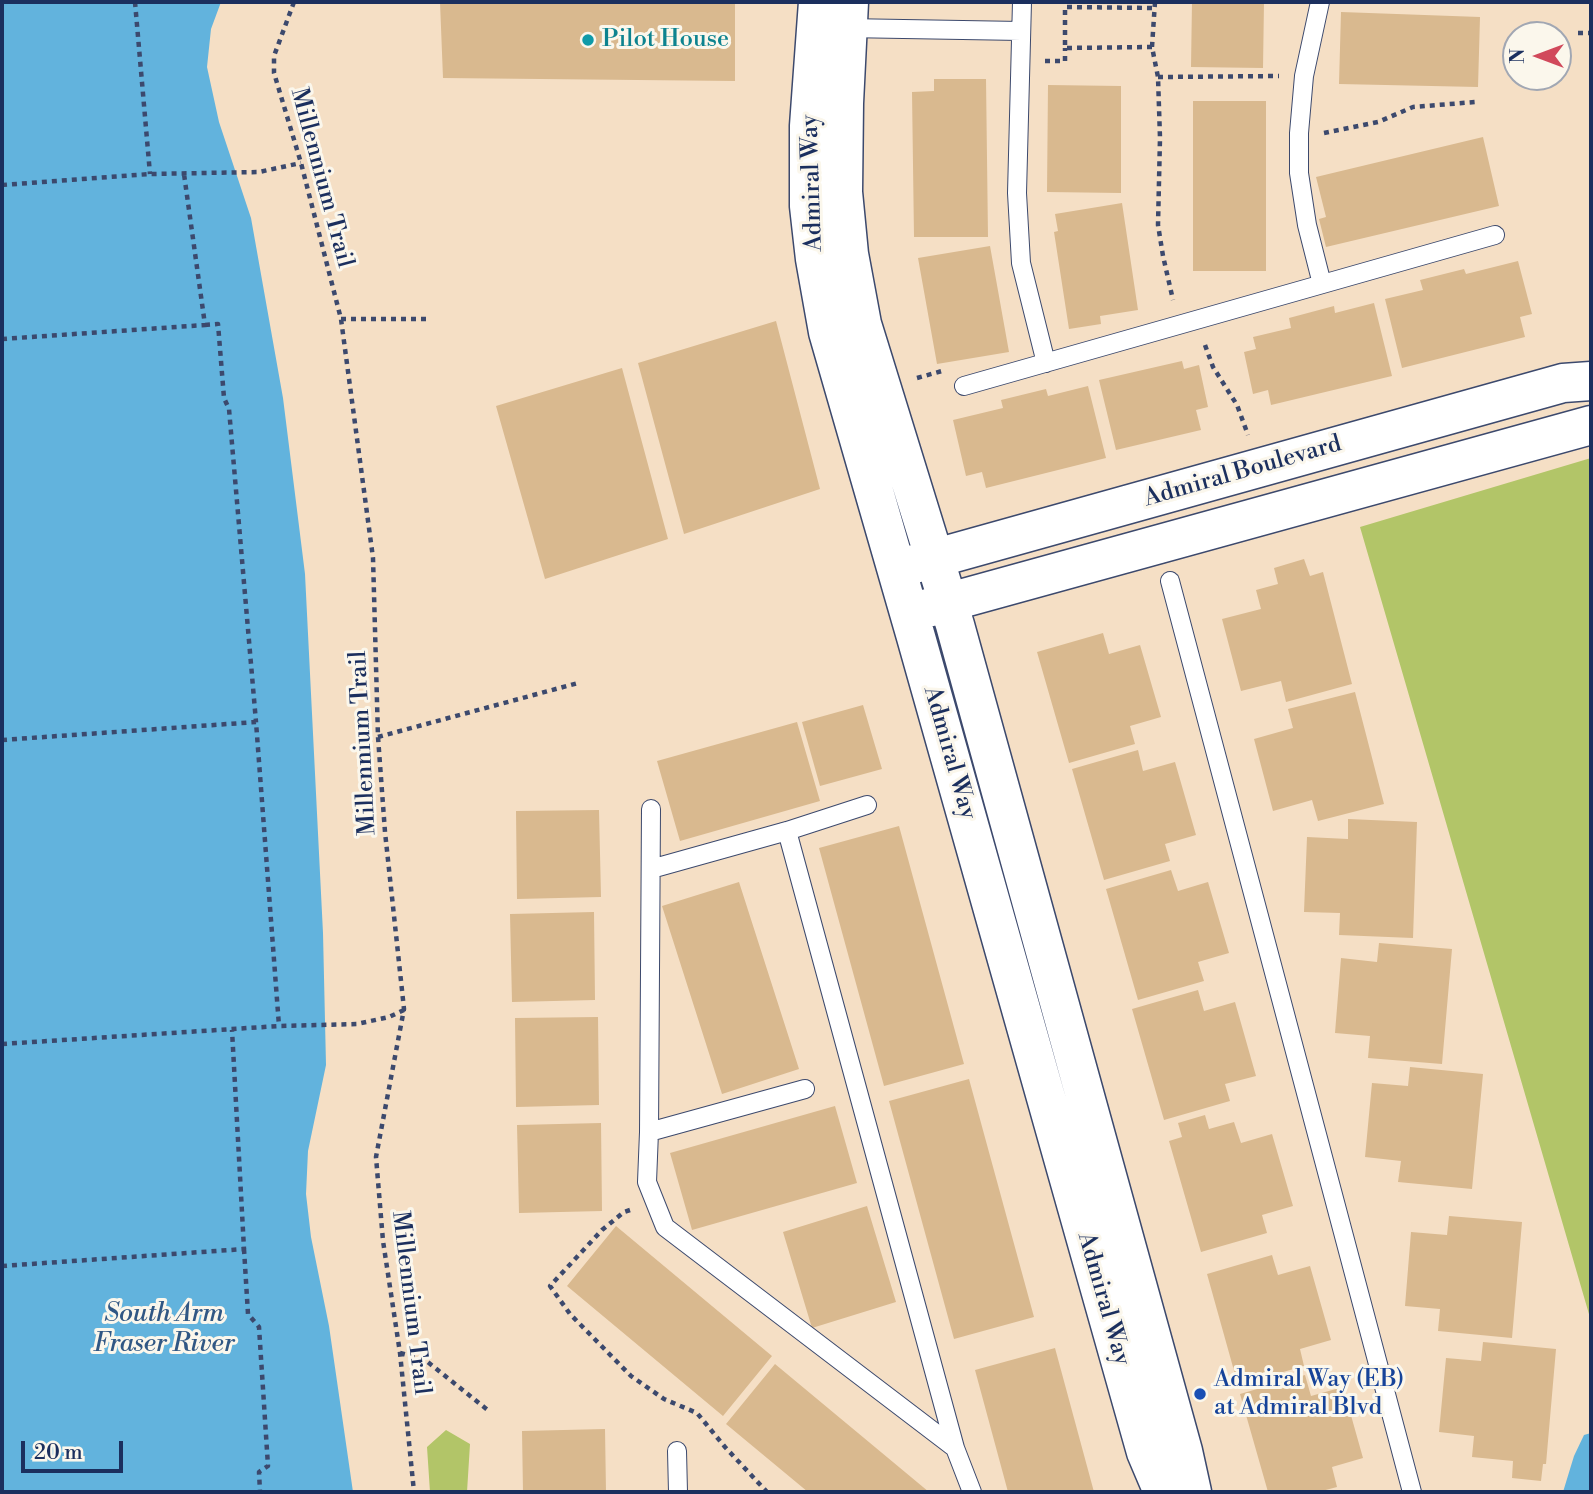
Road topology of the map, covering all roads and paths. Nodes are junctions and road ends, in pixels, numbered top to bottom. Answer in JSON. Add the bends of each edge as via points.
{"nodes":[{"id":1,"x":135,"y":2,"type":"edge"},
{"id":2,"x":295,"y":2,"type":"edge"},
{"id":3,"x":1022,"y":2,"type":"edge"},
{"id":4,"x":1154,"y":2,"type":"edge"},
{"id":5,"x":1320,"y":2,"type":"edge"},
{"id":6,"x":1153,"y":8,"type":"junction"},
{"id":7,"x":833,"y":15,"type":"edge"},
{"id":8,"x":1021,"y":31,"type":"junction"},
{"id":9,"x":1578,"y":33,"type":"dead end"},
{"id":10,"x":1591,"y":33,"type":"edge"},
{"id":11,"x":1152,"y":47,"type":"junction"},
{"id":12,"x":1304,"y":76,"type":"junction"},
{"id":13,"x":1158,"y":77,"type":"junction"},
{"id":14,"x":1475,"y":102,"type":"dead end"},
{"id":15,"x":1299,"y":133,"type":"junction"},
{"id":16,"x":301,"y":163,"type":"junction"},
{"id":17,"x":150,"y":174,"type":"junction"},
{"id":18,"x":184,"y":174,"type":"junction"},
{"id":19,"x":2,"y":185,"type":"edge"},
{"id":20,"x":1494,"y":235,"type":"dead end"},
{"id":21,"x":832,"y":256,"type":"junction"},
{"id":22,"x":1322,"y":284,"type":"junction"},
{"id":23,"x":341,"y":319,"type":"junction"},
{"id":24,"x":428,"y":320,"type":"dead end"},
{"id":25,"x":1187,"y":323,"type":"junction"},
{"id":26,"x":205,"y":325,"type":"junction"},
{"id":27,"x":2,"y":339,"type":"edge"},
{"id":28,"x":1046,"y":363,"type":"junction"},
{"id":29,"x":1591,"y":381,"type":"edge"},
{"id":30,"x":964,"y":386,"type":"dead end"},
{"id":31,"x":1591,"y":425,"type":"edge"},
{"id":32,"x":1249,"y":438,"type":"dead end"},
{"id":33,"x":935,"y":558,"type":"junction"},
{"id":34,"x":897,"y":569,"type":"junction"},
{"id":35,"x":1170,"y":581,"type":"dead end"},
{"id":36,"x":948,"y":602,"type":"junction"},
{"id":37,"x":908,"y":613,"type":"junction"},
{"id":38,"x":578,"y":683,"type":"dead end"},
{"id":39,"x":256,"y":722,"type":"junction"},
{"id":40,"x":378,"y":737,"type":"junction"},
{"id":41,"x":2,"y":740,"type":"edge"},
{"id":42,"x":867,"y":806,"type":"dead end"},
{"id":43,"x":651,"y":809,"type":"dead end"},
{"id":44,"x":787,"y":831,"type":"junction"},
{"id":45,"x":651,"y":869,"type":"junction"},
{"id":46,"x":404,"y":1009,"type":"junction"},
{"id":47,"x":279,"y":1026,"type":"junction"},
{"id":48,"x":232,"y":1030,"type":"junction"},
{"id":49,"x":2,"y":1044,"type":"edge"},
{"id":50,"x":805,"y":1089,"type":"dead end"},
{"id":51,"x":649,"y":1132,"type":"junction"},
{"id":52,"x":655,"y":1202,"type":"junction"},
{"id":53,"x":244,"y":1249,"type":"junction"},
{"id":54,"x":2,"y":1266,"type":"edge"},
{"id":55,"x":400,"y":1353,"type":"junction"},
{"id":56,"x":489,"y":1411,"type":"dead end"},
{"id":57,"x":954,"y":1448,"type":"junction"},
{"id":58,"x":677,"y":1451,"type":"dead end"},
{"id":59,"x":260,"y":1492,"type":"edge"},
{"id":60,"x":414,"y":1492,"type":"edge"},
{"id":61,"x":678,"y":1492,"type":"edge"},
{"id":62,"x":767,"y":1492,"type":"edge"},
{"id":63,"x":972,"y":1492,"type":"edge"},
{"id":64,"x":1163,"y":1492,"type":"edge"},
{"id":65,"x":1192,"y":1492,"type":"edge"},
{"id":66,"x":1412,"y":1492,"type":"edge"}],
"edges":[{"from":1,"to":17,"type":"path"},
{"from":2,"to":16,"type":"path","name":"Millennium Trail","via":[[274,56],[274,73]]},
{"from":3,"to":8,"type":"lane"},
{"from":4,"to":6,"type":"path"},
{"from":5,"to":12,"type":"lane"},
{"from":6,"to":11,"type":"path"},
{"from":6,"to":11,"type":"path","via":[[1065,7],[1065,47]]},
{"from":7,"to":8,"type":"lane"},
{"from":7,"to":21,"type":"street","name":"Admiral Way","via":[[809,126],[809,206]]},
{"from":8,"to":28,"type":"lane","via":[[1017,193],[1021,263]]},
{"from":9,"to":10,"type":"path"},
{"from":11,"to":13,"type":"path"},
{"from":12,"to":13,"type":"path"},
{"from":12,"to":15,"type":"lane"},
{"from":13,"to":25,"type":"path","via":[[1158,225],[1163,256]]},
{"from":14,"to":15,"type":"path","via":[[1413,107],[1378,122],[1329,133]]},
{"from":15,"to":22,"type":"lane","via":[[1299,173]]},
{"from":16,"to":18,"type":"path","via":[[258,172]]},
{"from":16,"to":23,"type":"path","name":"Millennium Trail"},
{"from":17,"to":18,"type":"path"},
{"from":17,"to":19,"type":"path"},
{"from":18,"to":26,"type":"path"},
{"from":20,"to":22,"type":"lane"},
{"from":21,"to":33,"type":"street","name":"Admiral Way","via":[[862,324]]},
{"from":21,"to":34,"type":"street","name":"Admiral Way","via":[[828,332]]},
{"from":22,"to":25,"type":"lane"},
{"from":23,"to":24,"type":"path"},
{"from":23,"to":40,"type":"path","name":"Millennium Trail","via":[[373,558]]},
{"from":25,"to":28,"type":"lane"},
{"from":25,"to":32,"type":"path","via":[[1237,405]]},
{"from":26,"to":27,"type":"path"},
{"from":26,"to":39,"type":"path","via":[[218,324],[224,398],[229,409]]},
{"from":28,"to":30,"type":"lane"},
{"from":29,"to":33,"type":"street","name":"Admiral Boulevard","via":[[1563,383]]},
{"from":31,"to":36,"type":"street","name":"Admiral Boulevard"},
{"from":33,"to":34,"type":"street","name":"Admiral Boulevard"},
{"from":33,"to":36,"type":"street","name":"Admiral Way"},
{"from":34,"to":37,"type":"street","name":"Admiral Way"},
{"from":35,"to":66,"type":"lane"},
{"from":36,"to":37,"type":"street","name":"Admiral Boulevard"},
{"from":36,"to":65,"type":"street","name":"Admiral Way"},
{"from":37,"to":64,"type":"street","name":"Admiral Way","via":[[1146,1452]]},
{"from":38,"to":40,"type":"path"},
{"from":39,"to":41,"type":"path"},
{"from":39,"to":47,"type":"path"},
{"from":40,"to":46,"type":"path","name":"Millennium Trail"},
{"from":42,"to":44,"type":"lane"},
{"from":43,"to":45,"type":"lane"},
{"from":44,"to":45,"type":"lane"},
{"from":44,"to":57,"type":"lane"},
{"from":45,"to":51,"type":"lane"},
{"from":46,"to":47,"type":"path","via":[[357,1024]]},
{"from":46,"to":55,"type":"path","name":"Millennium Trail","via":[[376,1157]]},
{"from":47,"to":48,"type":"path"},
{"from":48,"to":49,"type":"path"},
{"from":48,"to":53,"type":"path"},
{"from":50,"to":51,"type":"lane"},
{"from":51,"to":52,"type":"lane","via":[[647,1182]]},
{"from":52,"to":57,"type":"lane","via":[[665,1227]]},
{"from":52,"to":62,"type":"path","via":[[624,1212],[550,1286],[570,1314],[631,1376],[664,1399],[697,1413]]},
{"from":53,"to":54,"type":"path"},
{"from":53,"to":59,"type":"path","via":[[248,1314],[258,1327],[260,1341],[268,1466],[259,1472]]},
{"from":55,"to":56,"type":"path","via":[[424,1359]]},
{"from":55,"to":60,"type":"path","name":"Millennium Trail"},
{"from":57,"to":63,"type":"lane"},
{"from":58,"to":61,"type":"lane"}]}
